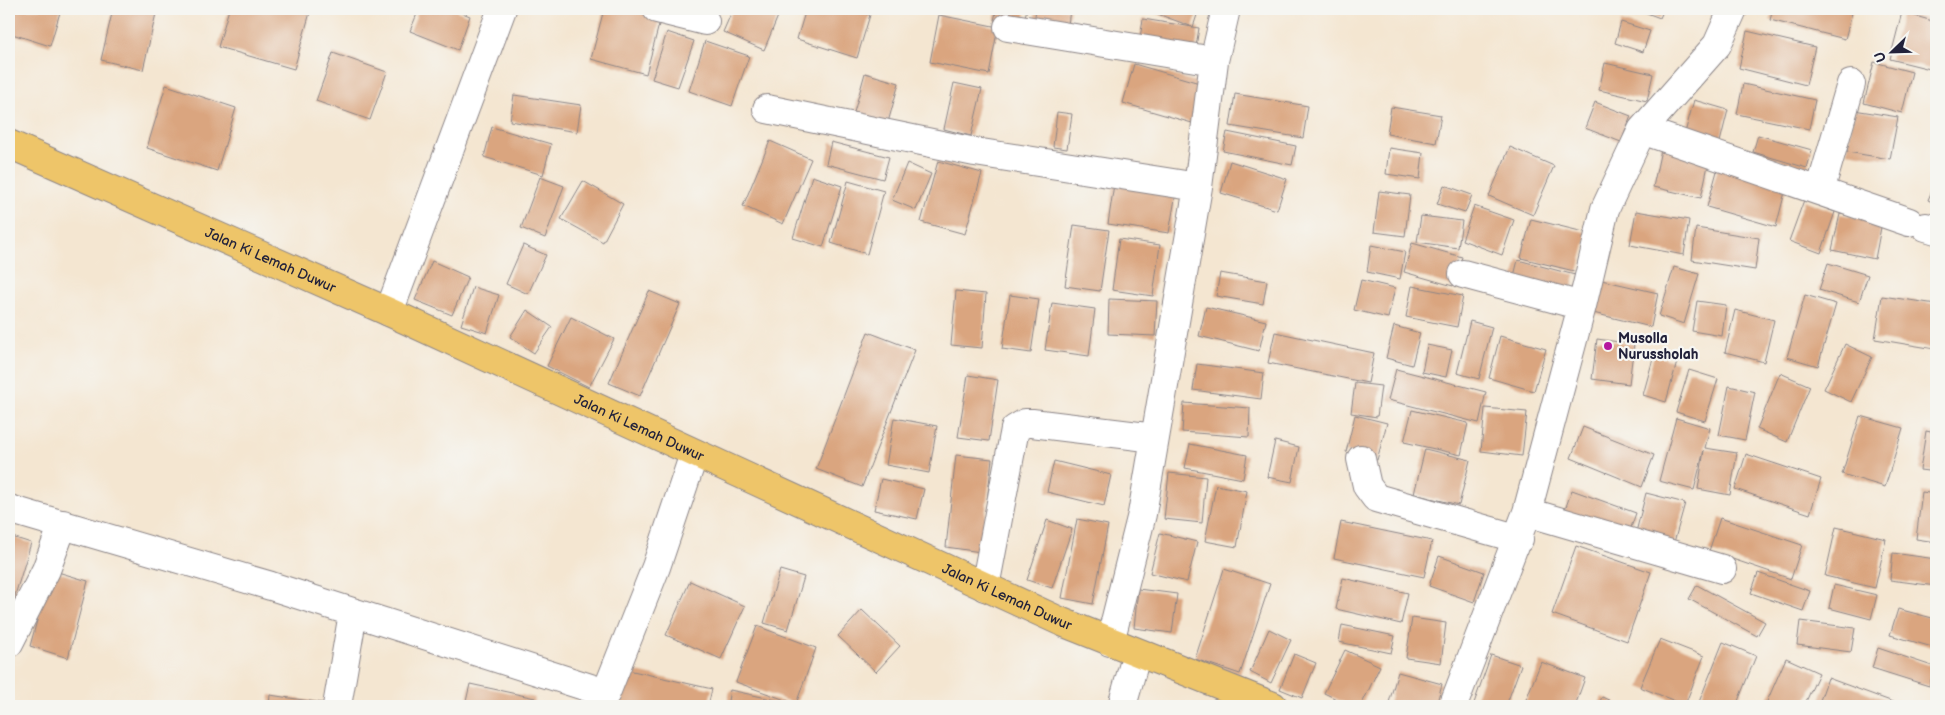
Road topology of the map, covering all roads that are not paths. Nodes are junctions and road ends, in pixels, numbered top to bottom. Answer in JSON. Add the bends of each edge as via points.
{"nodes":[{"id":1,"x":502,"y":9,"type":"edge"},
{"id":2,"x":657,"y":9,"type":"edge"},
{"id":3,"x":1226,"y":9,"type":"edge"},
{"id":4,"x":1733,"y":9,"type":"edge"},
{"id":5,"x":704,"y":22,"type":"dead end"},
{"id":6,"x":1008,"y":27,"type":"dead end"},
{"id":7,"x":1214,"y":61,"type":"junction"},
{"id":8,"x":1851,"y":84,"type":"dead end"},
{"id":9,"x":767,"y":109,"type":"dead end"},
{"id":10,"x":1642,"y":130,"type":"junction"},
{"id":11,"x":9,"y":144,"type":"edge"},
{"id":12,"x":1198,"y":187,"type":"junction"},
{"id":13,"x":1820,"y":191,"type":"junction"},
{"id":14,"x":1924,"y":226,"type":"edge"},
{"id":15,"x":1463,"y":274,"type":"dead end"},
{"id":16,"x":1582,"y":306,"type":"junction"},
{"id":17,"x":389,"y":312,"type":"junction"},
{"id":18,"x":1155,"y":438,"type":"junction"},
{"id":19,"x":694,"y":454,"type":"junction"},
{"id":20,"x":1361,"y":459,"type":"dead end"},
{"id":21,"x":9,"y":508,"type":"edge"},
{"id":22,"x":1527,"y":512,"type":"junction"},
{"id":23,"x":63,"y":524,"type":"junction"},
{"id":24,"x":1519,"y":538,"type":"junction"},
{"id":25,"x":1722,"y":569,"type":"dead end"},
{"id":26,"x":985,"y":587,"type":"junction"},
{"id":27,"x":353,"y":613,"type":"junction"},
{"id":28,"x":1110,"y":642,"type":"junction"},
{"id":29,"x":9,"y":643,"type":"edge"},
{"id":30,"x":1137,"y":654,"type":"junction"},
{"id":31,"x":603,"y":700,"type":"edge"},
{"id":32,"x":337,"y":706,"type":"edge"},
{"id":33,"x":1122,"y":706,"type":"edge"},
{"id":34,"x":1273,"y":706,"type":"edge"},
{"id":35,"x":1452,"y":706,"type":"edge"}],
"edges":[{"from":1,"to":17,"type":"street"},
{"from":2,"to":5,"type":"street"},
{"from":3,"to":7,"type":"street"},
{"from":4,"to":10,"type":"street","via":[[1717,45]]},
{"from":6,"to":7,"type":"street"},
{"from":7,"to":12,"type":"street"},
{"from":8,"to":13,"type":"street"},
{"from":9,"to":12,"type":"street","via":[[975,152]]},
{"from":10,"to":13,"type":"street"},
{"from":10,"to":16,"type":"street","via":[[1605,209]]},
{"from":11,"to":17,"type":"main road","name":"Jalan Ki Lemah Duwur"},
{"from":12,"to":18,"type":"street"},
{"from":13,"to":14,"type":"street"},
{"from":15,"to":16,"type":"street"},
{"from":16,"to":22,"type":"street"},
{"from":17,"to":19,"type":"main road","name":"Jalan Ki Lemah Duwur"},
{"from":18,"to":26,"type":"street","via":[[1032,423],[1019,426],[1015,430]]},
{"from":18,"to":28,"type":"street","via":[[1142,514]]},
{"from":19,"to":26,"type":"main road","name":"Jalan Ki Lemah Duwur"},
{"from":19,"to":31,"type":"street","via":[[656,567]]},
{"from":20,"to":24,"type":"street","via":[[1367,486],[1376,498]]},
{"from":21,"to":23,"type":"street"},
{"from":22,"to":24,"type":"street"},
{"from":22,"to":25,"type":"street"},
{"from":23,"to":27,"type":"street"},
{"from":23,"to":29,"type":"street","via":[[46,570]]},
{"from":24,"to":35,"type":"street"},
{"from":26,"to":28,"type":"main road","name":"Jalan Ki Lemah Duwur"},
{"from":27,"to":31,"type":"street"},
{"from":27,"to":32,"type":"street"},
{"from":28,"to":30,"type":"main road","name":"Jalan Ki Lemah Duwur"},
{"from":30,"to":33,"type":"street"},
{"from":30,"to":34,"type":"main road","name":"Jalan Ki Lemah Duwur"}]}
